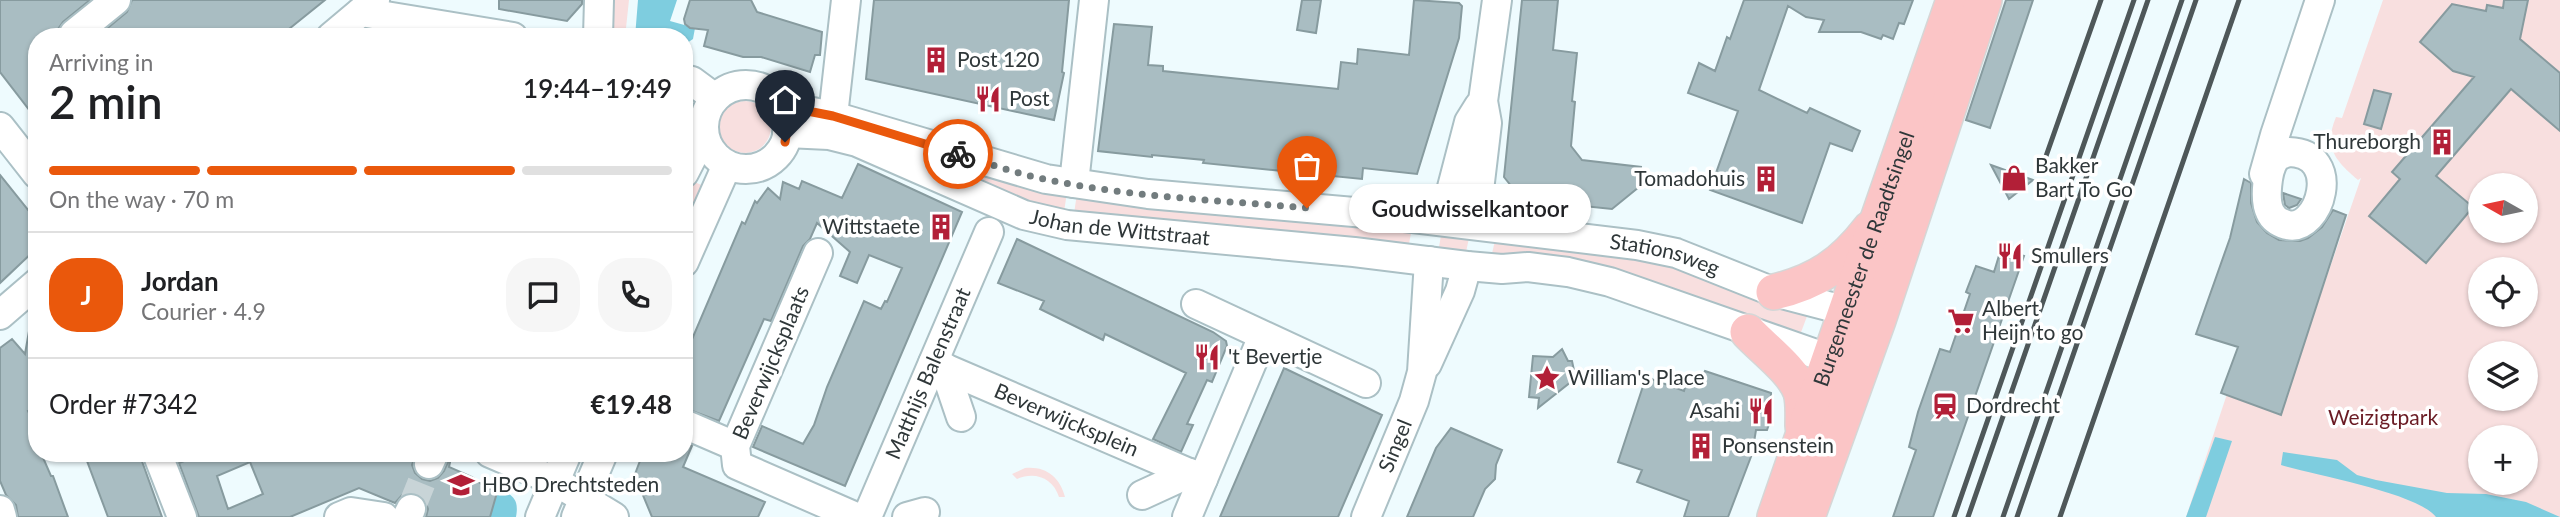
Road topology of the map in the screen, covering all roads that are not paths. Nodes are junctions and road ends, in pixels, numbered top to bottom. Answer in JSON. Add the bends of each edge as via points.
{"nodes":[{"id":1,"x":116,"y":0,"type":"edge"},
{"id":2,"x":599,"y":0,"type":"edge"},
{"id":3,"x":846,"y":0,"type":"edge"},
{"id":4,"x":1094,"y":0,"type":"edge"},
{"id":5,"x":1497,"y":0,"type":"edge"},
{"id":6,"x":1954,"y":0,"type":"edge"},
{"id":7,"x":1984,"y":0,"type":"edge"},
{"id":8,"x":2320,"y":0,"type":"edge"},
{"id":9,"x":368,"y":6,"type":"edge"},
{"id":10,"x":81,"y":28,"type":"edge"},
{"id":11,"x":342,"y":28,"type":"edge"},
{"id":12,"x":471,"y":28,"type":"edge"},
{"id":13,"x":598,"y":28,"type":"edge"},
{"id":14,"x":693,"y":82,"type":"edge"},
{"id":15,"x":715,"y":98,"type":"junction"},
{"id":16,"x":1483,"y":101,"type":"junction"},
{"id":17,"x":833,"y":116,"type":"junction"},
{"id":18,"x":785,"y":119,"type":"junction"},
{"id":19,"x":0,"y":127,"type":"edge"},
{"id":20,"x":2277,"y":128,"type":"junction"},
{"id":21,"x":704,"y":134,"type":"junction"},
{"id":22,"x":693,"y":155,"type":"edge"},
{"id":23,"x":28,"y":163,"type":"edge"},
{"id":24,"x":727,"y":165,"type":"junction"},
{"id":25,"x":1074,"y":183,"type":"junction"},
{"id":26,"x":2262,"y":185,"type":"dead end"},
{"id":27,"x":2322,"y":196,"type":"dead end"},
{"id":28,"x":1880,"y":215,"type":"junction"},
{"id":29,"x":1438,"y":220,"type":"junction"},
{"id":30,"x":1475,"y":224,"type":"junction"},
{"id":31,"x":989,"y":232,"type":"dead end"},
{"id":32,"x":693,"y":242,"type":"edge"},
{"id":33,"x":818,"y":253,"type":"dead end"},
{"id":34,"x":1429,"y":261,"type":"junction"},
{"id":35,"x":1467,"y":266,"type":"junction"},
{"id":36,"x":28,"y":291,"type":"edge"},
{"id":37,"x":1774,"y":292,"type":"junction"},
{"id":38,"x":1196,"y":304,"type":"dead end"},
{"id":39,"x":0,"y":315,"type":"edge"},
{"id":40,"x":1863,"y":315,"type":"junction"},
{"id":41,"x":1748,"y":332,"type":"junction"},
{"id":42,"x":1263,"y":336,"type":"junction"},
{"id":43,"x":1865,"y":356,"type":"junction"},
{"id":44,"x":1830,"y":359,"type":"junction"},
{"id":45,"x":939,"y":365,"type":"junction"},
{"id":46,"x":1422,"y":372,"type":"junction"},
{"id":47,"x":1366,"y":383,"type":"dead end"},
{"id":48,"x":961,"y":417,"type":"dead end"},
{"id":49,"x":693,"y":428,"type":"edge"},
{"id":50,"x":735,"y":446,"type":"junction"},
{"id":51,"x":1800,"y":447,"type":"junction"},
{"id":52,"x":161,"y":462,"type":"edge"},
{"id":53,"x":510,"y":462,"type":"edge"},
{"id":54,"x":563,"y":462,"type":"edge"},
{"id":55,"x":599,"y":462,"type":"edge"},
{"id":56,"x":1196,"y":476,"type":"junction"},
{"id":57,"x":555,"y":481,"type":"junction"},
{"id":58,"x":1143,"y":495,"type":"dead end"},
{"id":59,"x":580,"y":507,"type":"edge"},
{"id":60,"x":0,"y":510,"type":"edge"},
{"id":61,"x":2,"y":517,"type":"edge"},
{"id":62,"x":182,"y":517,"type":"edge"},
{"id":63,"x":339,"y":517,"type":"edge"},
{"id":64,"x":384,"y":517,"type":"edge"},
{"id":65,"x":540,"y":517,"type":"edge"},
{"id":66,"x":614,"y":517,"type":"edge"},
{"id":67,"x":856,"y":517,"type":"edge"},
{"id":68,"x":867,"y":517,"type":"edge"},
{"id":69,"x":1187,"y":517,"type":"edge"},
{"id":70,"x":1366,"y":517,"type":"edge"},
{"id":71,"x":1775,"y":517,"type":"edge"},
{"id":72,"x":1807,"y":517,"type":"edge"}],
"edges":[{"from":1,"to":10,"type":"street"},
{"from":2,"to":13,"type":"street"},
{"from":3,"to":17,"type":"street"},
{"from":4,"to":25,"type":"street"},
{"from":5,"to":16,"type":"street"},
{"from":6,"to":28,"type":"main road","name":"Burgemeester de Raadtsingel"},
{"from":7,"to":40,"type":"main road","name":"Burgemeester de Raadtsingel"},
{"from":8,"to":20,"type":"street"},
{"from":9,"to":11,"type":"street"},
{"from":9,"to":12,"type":"street"},
{"from":14,"to":15,"type":"street"},
{"from":15,"to":18,"type":"street","via":[[733,87],[754,86],[769,92]]},
{"from":15,"to":21,"type":"street","via":[[704,121]]},
{"from":16,"to":29,"type":"street","via":[[1469,122],[1450,195]]},
{"from":16,"to":30,"type":"street","via":[[1487,123]]},
{"from":17,"to":18,"type":"street","name":"Johan de Wittstraat"},
{"from":17,"to":25,"type":"street","name":"Johan de Wittstraat","via":[[1034,177]]},
{"from":18,"to":24,"type":"street","via":[[780,151],[765,164],[746,169]]},
{"from":18,"to":34,"type":"street","name":"Johan de Wittstraat","via":[[857,142],[1024,215],[1068,225]]},
{"from":19,"to":23,"type":"street"},
{"from":20,"to":26,"type":"street"},
{"from":20,"to":27,"type":"street","via":[[2326,164],[2328,186]]},
{"from":21,"to":22,"type":"street"},
{"from":21,"to":24,"type":"street","via":[[712,152]]},
{"from":24,"to":32,"type":"street"},
{"from":25,"to":29,"type":"street","name":"Johan de Wittstraat","via":[[1147,194]]},
{"from":28,"to":37,"type":"main road","via":[[1834,267],[1812,280]]},
{"from":28,"to":40,"type":"main road","name":"Burgemeester de Raadtsingel"},
{"from":29,"to":30,"type":"street","name":"Johan de Wittstraat"},
{"from":30,"to":37,"type":"street","name":"Stationsweg","via":[[1676,253]]},
{"from":31,"to":45,"type":"street","name":"Matthijs Balenstraat"},
{"from":33,"to":50,"type":"street","name":"Beverwijcksplaats"},
{"from":34,"to":35,"type":"street","name":"Johan de Wittstraat"},
{"from":34,"to":46,"type":"street","name":"Singel"},
{"from":35,"to":41,"type":"street","name":"Stationsweg","via":[[1528,267],[1610,282]]},
{"from":35,"to":46,"type":"street","name":"Singel"},
{"from":36,"to":39,"type":"street"},
{"from":37,"to":40,"type":"street","name":"Stationsweg"},
{"from":38,"to":42,"type":"street"},
{"from":40,"to":43,"type":"main road","name":"Burgemeester de Raadtsingel"},
{"from":40,"to":44,"type":"main road","name":"Burgemeester de Raadtsingel"},
{"from":41,"to":44,"type":"street","name":"Stationsweg"},
{"from":41,"to":51,"type":"main road","via":[[1782,364],[1800,390]]},
{"from":42,"to":47,"type":"street"},
{"from":42,"to":56,"type":"street"},
{"from":43,"to":44,"type":"street"},
{"from":43,"to":72,"type":"main road","name":"Burgemeester de Raadtsingel"},
{"from":44,"to":51,"type":"main road","name":"Burgemeester de Raadtsingel"},
{"from":45,"to":48,"type":"street"},
{"from":45,"to":56,"type":"street","name":"Beverwijcksplein"},
{"from":45,"to":68,"type":"street","name":"Matthijs Balenstraat"},
{"from":46,"to":70,"type":"street","name":"Singel"},
{"from":49,"to":50,"type":"street"},
{"from":50,"to":67,"type":"street","name":"Beverwijcksplaats","via":[[737,465]]},
{"from":51,"to":71,"type":"main road","name":"Burgemeester de Raadtsingel"},
{"from":52,"to":62,"type":"street"},
{"from":53,"to":57,"type":"street"},
{"from":54,"to":57,"type":"street"},
{"from":55,"to":59,"type":"street"},
{"from":56,"to":58,"type":"street"},
{"from":56,"to":69,"type":"street"},
{"from":57,"to":59,"type":"street"},
{"from":57,"to":65,"type":"street"},
{"from":59,"to":66,"type":"street"},
{"from":60,"to":61,"type":"street"},
{"from":63,"to":64,"type":"street","via":[[351,512]]}]}
